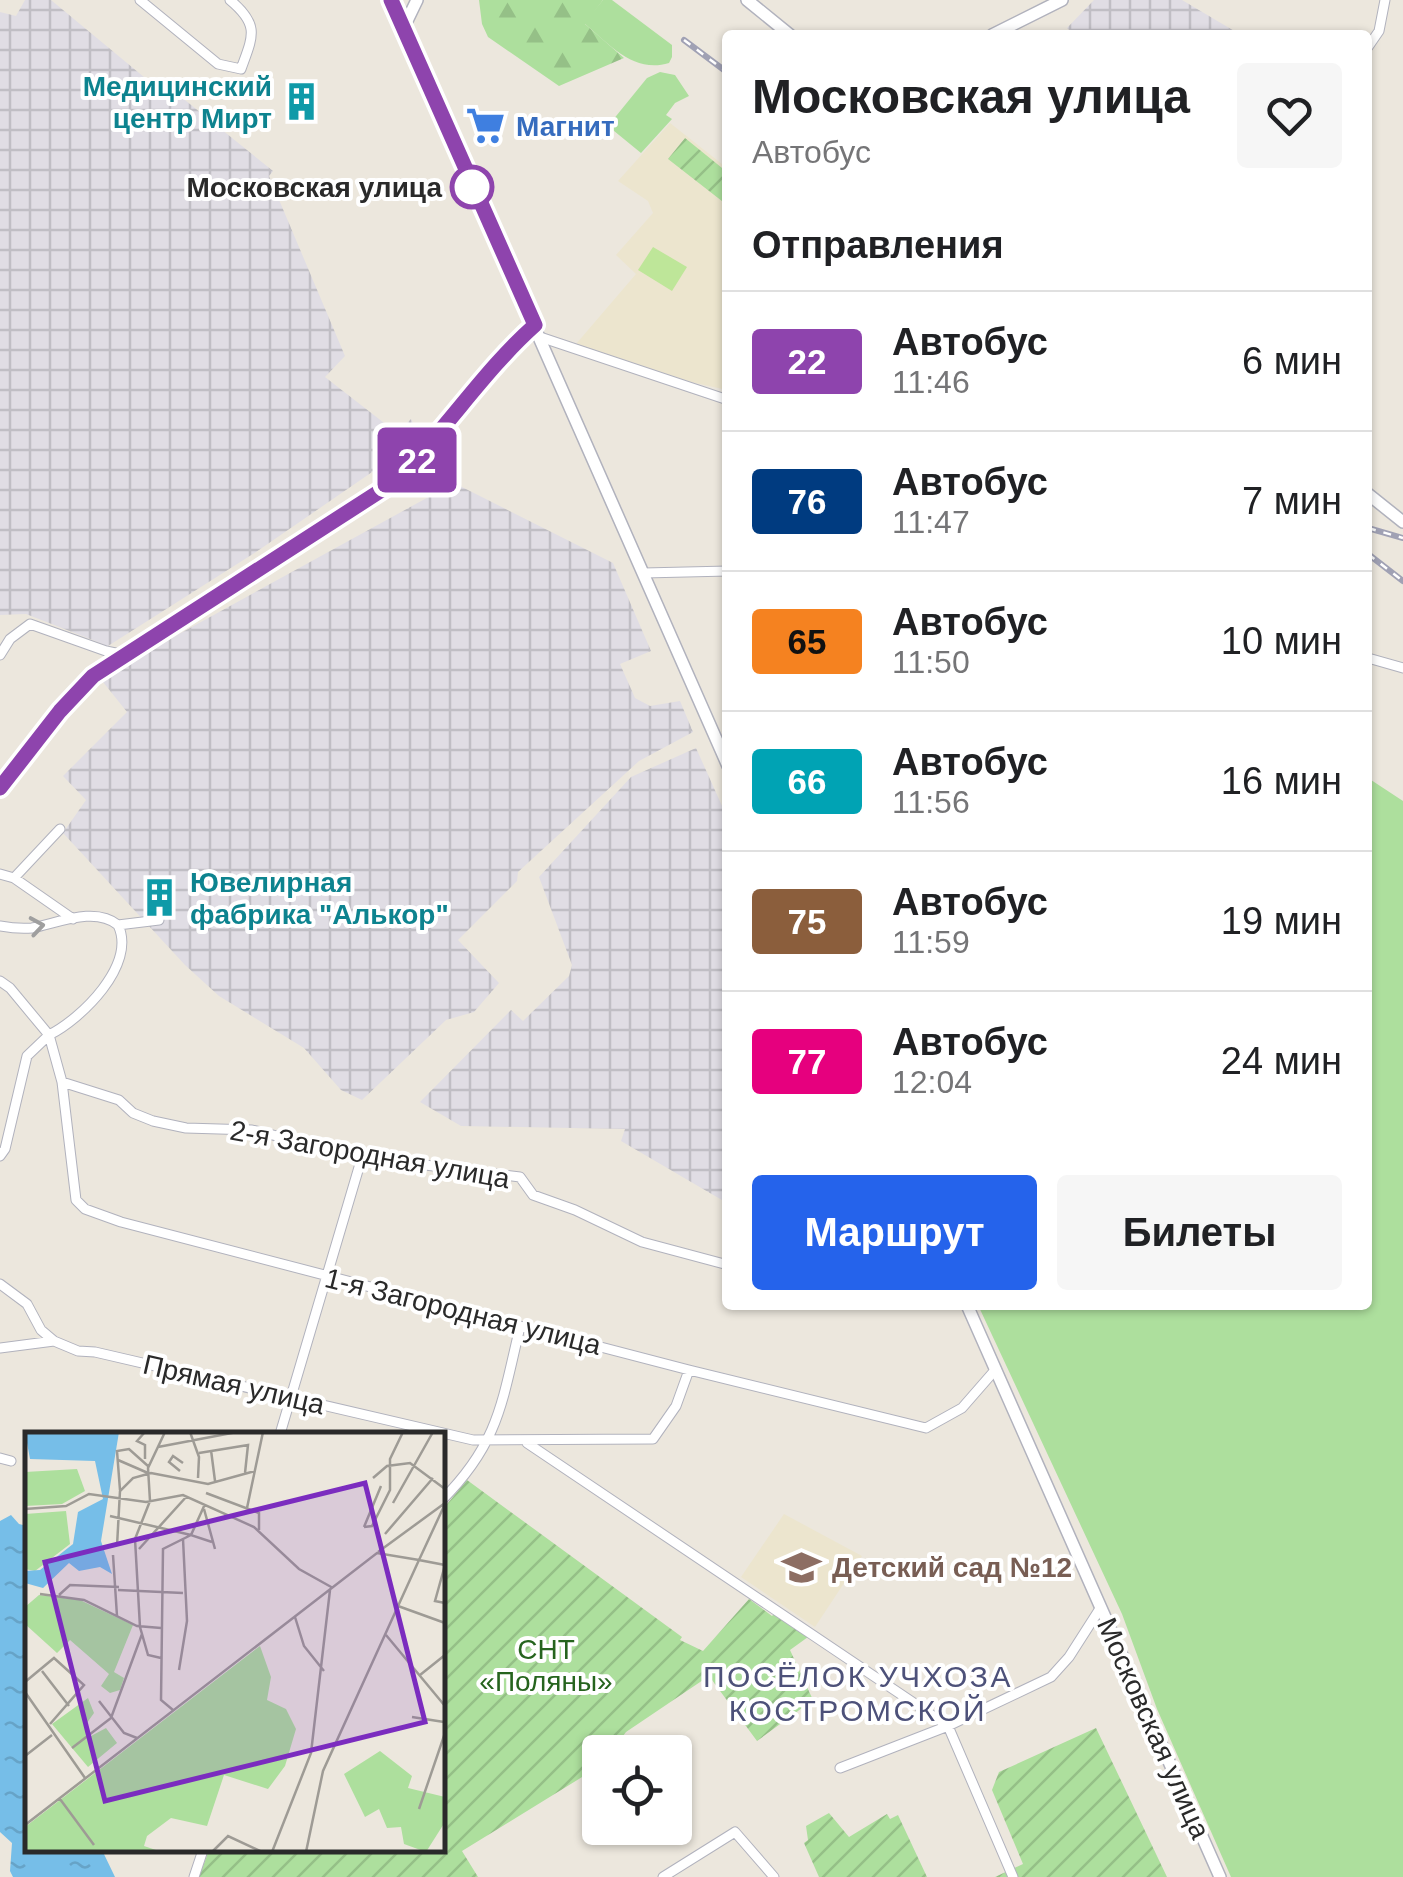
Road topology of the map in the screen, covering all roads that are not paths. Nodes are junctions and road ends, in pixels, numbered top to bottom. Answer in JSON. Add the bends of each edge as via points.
{"nodes":[{"id":1,"x":140,"y":0,"type":"edge"},
{"id":2,"x":230,"y":0,"type":"edge"},
{"id":3,"x":391,"y":0,"type":"edge"},
{"id":4,"x":417,"y":0,"type":"edge"},
{"id":5,"x":747,"y":0,"type":"edge"},
{"id":6,"x":1062,"y":0,"type":"edge"},
{"id":7,"x":1385,"y":0,"type":"edge"},
{"id":8,"x":403,"y":29,"type":"junction"},
{"id":9,"x":784,"y":30,"type":"edge"},
{"id":10,"x":1002,"y":30,"type":"edge"},
{"id":11,"x":1372,"y":41,"type":"edge"},
{"id":12,"x":538,"y":331,"type":"junction"},
{"id":13,"x":722,"y":398,"type":"edge"},
{"id":14,"x":1372,"y":497,"type":"edge"},
{"id":15,"x":1403,"y":522,"type":"edge"},
{"id":16,"x":722,"y":571,"type":"edge"},
{"id":17,"x":644,"y":573,"type":"junction"},
{"id":18,"x":0,"y":633,"type":"edge"},
{"id":19,"x":10,"y":639,"type":"junction"},
{"id":20,"x":125,"y":654,"type":"junction"},
{"id":21,"x":0,"y":655,"type":"edge"},
{"id":22,"x":1372,"y":659,"type":"edge"},
{"id":23,"x":1403,"y":668,"type":"edge"},
{"id":24,"x":722,"y":752,"type":"edge"},
{"id":25,"x":0,"y":788,"type":"edge"},
{"id":26,"x":60,"y":829,"type":"dead end"},
{"id":27,"x":0,"y":874,"type":"edge"},
{"id":28,"x":14,"y":878,"type":"junction"},
{"id":29,"x":73,"y":919,"type":"junction"},
{"id":30,"x":159,"y":920,"type":"dead end"},
{"id":31,"x":118,"y":925,"type":"junction"},
{"id":32,"x":0,"y":926,"type":"edge"},
{"id":33,"x":0,"y":982,"type":"edge"},
{"id":34,"x":49,"y":1036,"type":"junction"},
{"id":35,"x":62,"y":1082,"type":"junction"},
{"id":36,"x":0,"y":1156,"type":"edge"},
{"id":37,"x":362,"y":1156,"type":"junction"},
{"id":38,"x":722,"y":1264,"type":"edge"},
{"id":39,"x":328,"y":1277,"type":"junction"},
{"id":40,"x":0,"y":1284,"type":"edge"},
{"id":41,"x":969,"y":1310,"type":"edge"},
{"id":42,"x":520,"y":1327,"type":"junction"},
{"id":43,"x":54,"y":1340,"type":"junction"},
{"id":44,"x":0,"y":1348,"type":"edge"},
{"id":45,"x":996,"y":1369,"type":"junction"},
{"id":46,"x":689,"y":1370,"type":"junction"},
{"id":47,"x":290,"y":1397,"type":"junction"},
{"id":48,"x":281,"y":1432,"type":"edge"},
{"id":49,"x":445,"y":1432,"type":"edge"},
{"id":50,"x":445,"y":1432,"type":"edge"},
{"id":51,"x":524,"y":1441,"type":"junction"},
{"id":52,"x":489,"y":1442,"type":"junction"},
{"id":53,"x":445,"y":1497,"type":"edge"},
{"id":54,"x":1101,"y":1607,"type":"junction"},
{"id":55,"x":948,"y":1726,"type":"junction"},
{"id":56,"x":840,"y":1768,"type":"dead end"},
{"id":57,"x":202,"y":1852,"type":"edge"},
{"id":58,"x":194,"y":1877,"type":"edge"},
{"id":59,"x":663,"y":1877,"type":"edge"},
{"id":60,"x":774,"y":1877,"type":"edge"},
{"id":61,"x":1014,"y":1877,"type":"edge"},
{"id":62,"x":1220,"y":1877,"type":"edge"}],
"edges":[{"from":1,"to":2,"type":"street","via":[[218,64],[241,70],[253,32]]},
{"from":3,"to":8,"type":"street"},
{"from":4,"to":8,"type":"main road"},
{"from":5,"to":9,"type":"main road"},
{"from":6,"to":10,"type":"main road"},
{"from":7,"to":11,"type":"street"},
{"from":8,"to":12,"type":"main road"},
{"from":12,"to":13,"type":"street"},
{"from":12,"to":17,"type":"main road"},
{"from":12,"to":20,"type":"street","via":[[504,356],[420,458],[388,486]]},
{"from":14,"to":15,"type":"main road"},
{"from":16,"to":17,"type":"street"},
{"from":17,"to":24,"type":"main road"},
{"from":18,"to":19,"type":"street"},
{"from":19,"to":20,"type":"street","via":[[30,624]]},
{"from":19,"to":21,"type":"street"},
{"from":20,"to":25,"type":"street","via":[[60,711]]},
{"from":22,"to":23,"type":"street"},
{"from":26,"to":28,"type":"street"},
{"from":27,"to":28,"type":"street"},
{"from":28,"to":29,"type":"street"},
{"from":29,"to":31,"type":"street","via":[[104,917]]},
{"from":32,"to":29,"type":"street","one_way":true},
{"from":30,"to":31,"type":"street"},
{"from":31,"to":34,"type":"street","via":[[120,954],[100,992],[79,1018]]},
{"from":33,"to":34,"type":"street"},
{"from":34,"to":35,"type":"street","name":"1-я Загородная улица"},
{"from":34,"to":36,"type":"street","via":[[27,1056]]},
{"from":35,"to":37,"type":"street","name":"2-я Загородная улица","via":[[119,1100],[153,1122],[252,1130]]},
{"from":35,"to":39,"type":"street","name":"1-я Загородная улица","via":[[76,1200],[86,1209]]},
{"from":37,"to":38,"type":"street","name":"2-я Загородная улица","via":[[520,1178],[533,1195],[642,1242]]},
{"from":37,"to":39,"type":"street"},
{"from":39,"to":42,"type":"street","name":"1-я Загородная улица"},
{"from":39,"to":47,"type":"street"},
{"from":40,"to":43,"type":"street","via":[[27,1304]]},
{"from":41,"to":45,"type":"main road","name":"Московская улица"},
{"from":42,"to":46,"type":"street","name":"1-я Загородная улица"},
{"from":42,"to":52,"type":"street"},
{"from":43,"to":44,"type":"street"},
{"from":43,"to":47,"type":"street","name":"Прямая улица","via":[[78,1351]]},
{"from":45,"to":46,"type":"street","name":"1-я Загородная улица","via":[[962,1408],[926,1428]]},
{"from":45,"to":54,"type":"main road","name":"Московская улица"},
{"from":46,"to":51,"type":"street","name":"Прямая улица","via":[[676,1406],[652,1439]]},
{"from":47,"to":48,"type":"street"},
{"from":47,"to":50,"type":"street","name":"Прямая улица"},
{"from":49,"to":52,"type":"street","name":"Прямая улица"},
{"from":51,"to":52,"type":"street","name":"Прямая улица"},
{"from":51,"to":55,"type":"street"},
{"from":52,"to":53,"type":"street"},
{"from":54,"to":55,"type":"street","via":[[1051,1677]]},
{"from":54,"to":62,"type":"main road","name":"Московская улица"},
{"from":55,"to":56,"type":"street"},
{"from":55,"to":61,"type":"street"},
{"from":57,"to":58,"type":"street"},
{"from":59,"to":60,"type":"street","via":[[735,1832]]}]}
